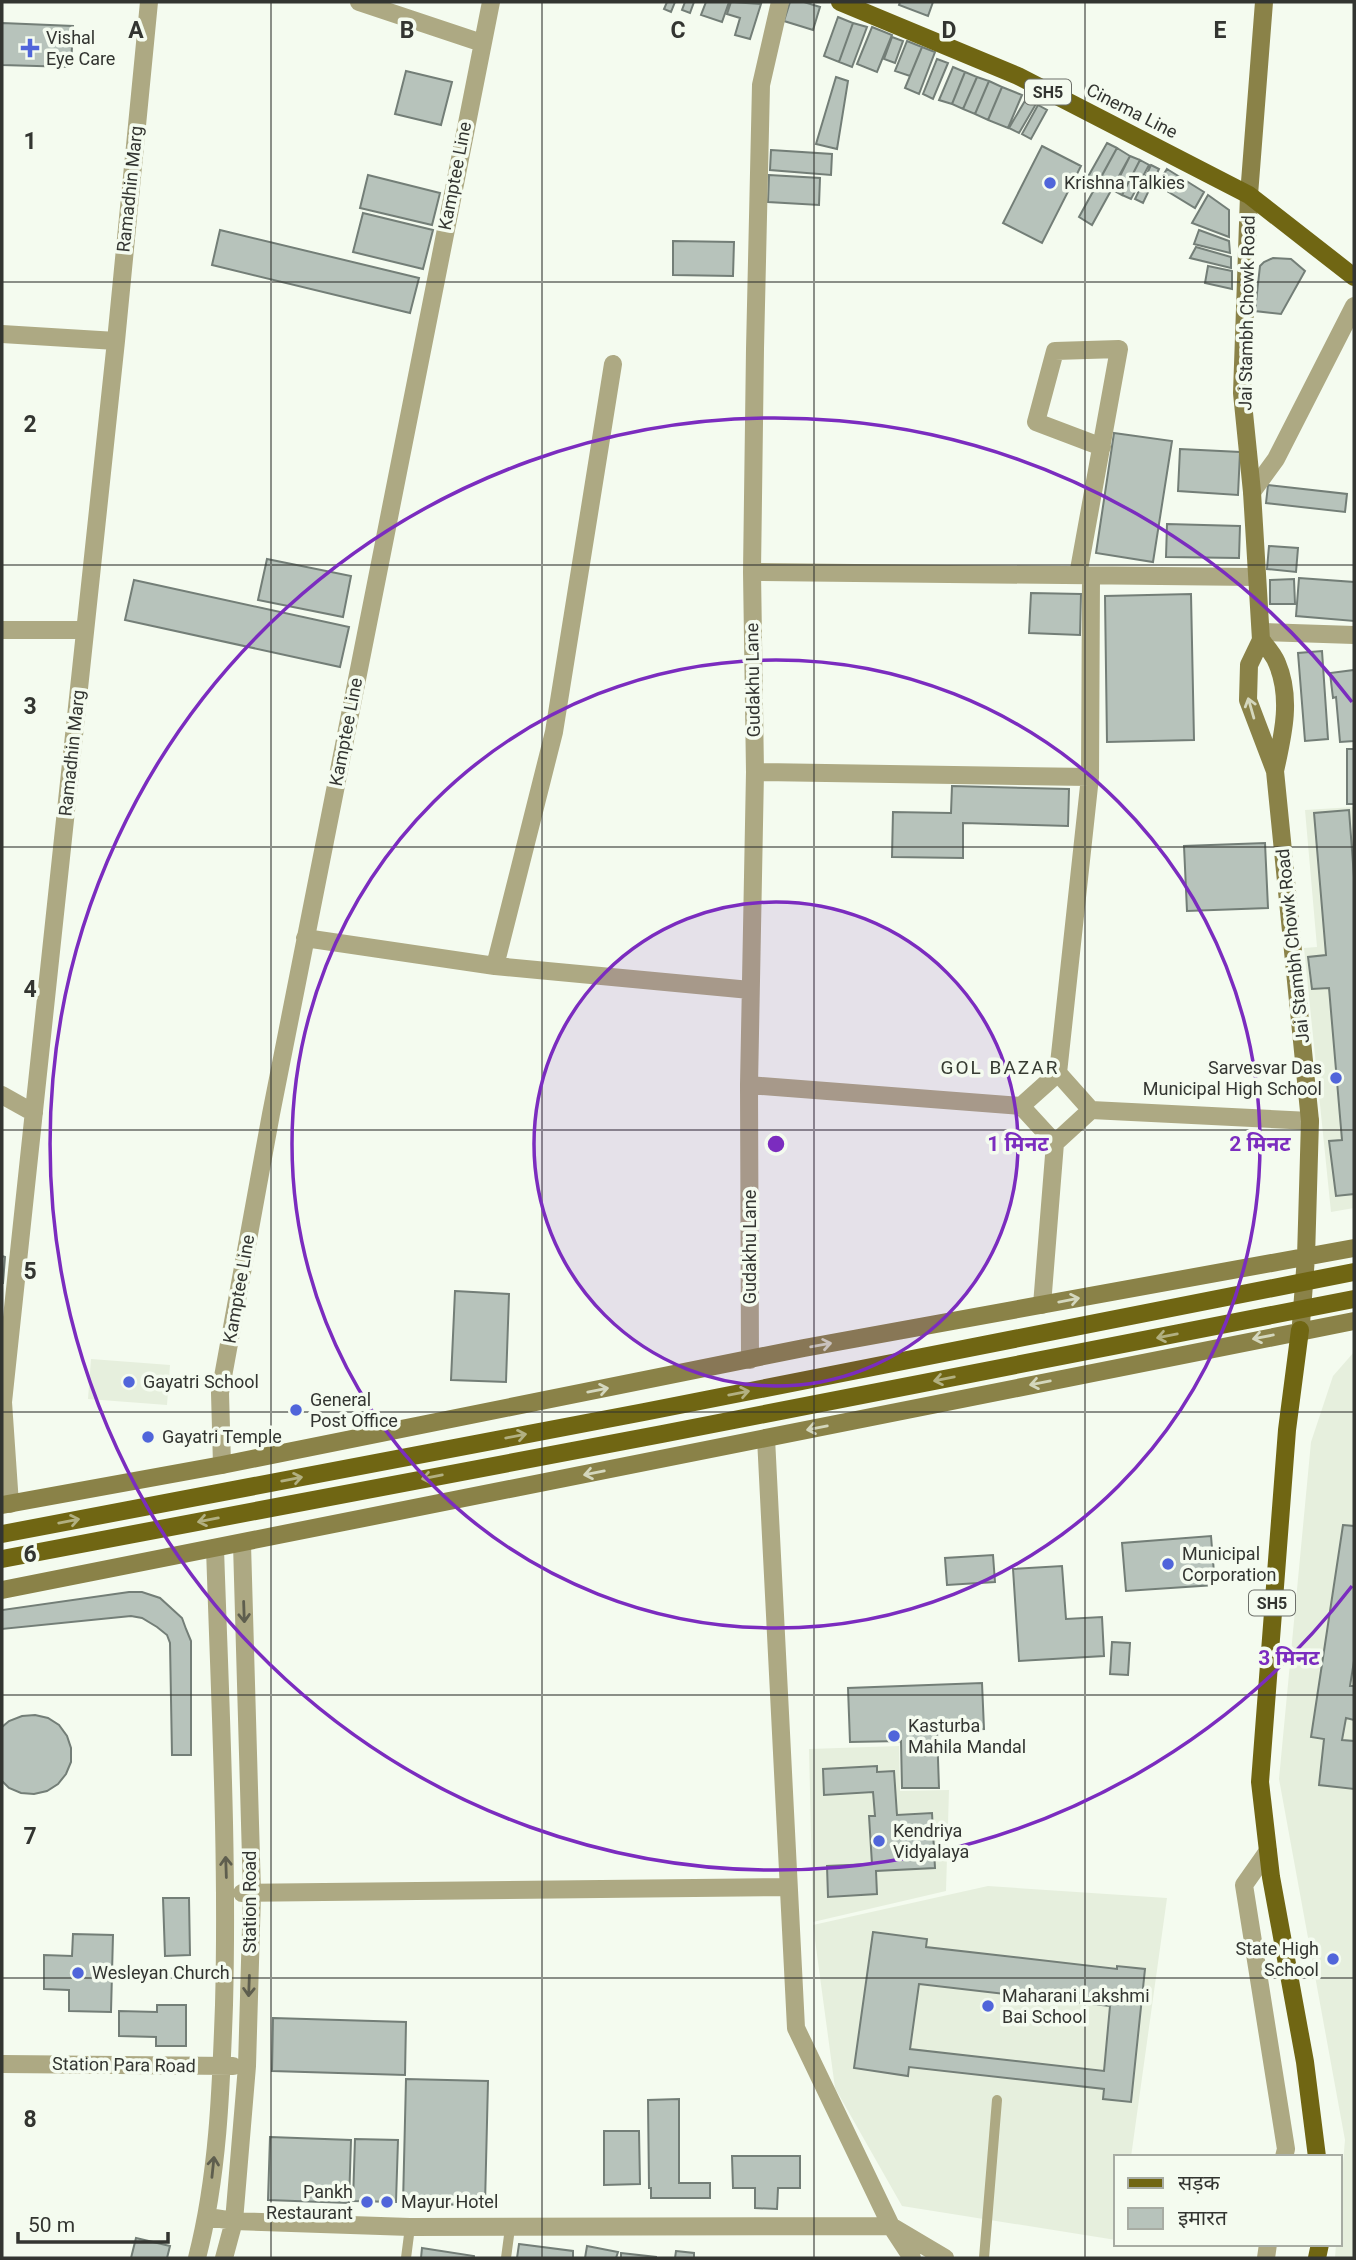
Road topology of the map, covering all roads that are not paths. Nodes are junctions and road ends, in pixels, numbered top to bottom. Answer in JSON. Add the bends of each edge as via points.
{"nodes":[{"id":1,"x":149,"y":2,"type":"edge"},
{"id":2,"x":359,"y":2,"type":"edge"},
{"id":3,"x":491,"y":2,"type":"edge"},
{"id":4,"x":780,"y":2,"type":"edge"},
{"id":5,"x":840,"y":2,"type":"edge"},
{"id":6,"x":1264,"y":2,"type":"edge"},
{"id":7,"x":482,"y":44,"type":"junction"},
{"id":8,"x":1249,"y":195,"type":"junction"},
{"id":9,"x":1354,"y":277,"type":"edge"},
{"id":10,"x":1354,"y":306,"type":"edge"},
{"id":11,"x":2,"y":334,"type":"edge"},
{"id":12,"x":116,"y":341,"type":"junction"},
{"id":13,"x":613,"y":364,"type":"dead end"},
{"id":14,"x":1102,"y":447,"type":"junction"},
{"id":15,"x":1252,"y":492,"type":"junction"},
{"id":16,"x":752,"y":572,"type":"junction"},
{"id":17,"x":1085,"y":576,"type":"junction"},
{"id":18,"x":1256,"y":577,"type":"junction"},
{"id":19,"x":2,"y":630,"type":"edge"},
{"id":20,"x":85,"y":630,"type":"junction"},
{"id":21,"x":1354,"y":635,"type":"edge"},
{"id":22,"x":1261,"y":636,"type":"junction"},
{"id":23,"x":1275,"y":771,"type":"junction"},
{"id":24,"x":754,"y":772,"type":"junction"},
{"id":25,"x":1090,"y":777,"type":"junction"},
{"id":26,"x":305,"y":938,"type":"junction"},
{"id":27,"x":495,"y":966,"type":"junction"},
{"id":28,"x":750,"y":990,"type":"junction"},
{"id":29,"x":1058,"y":1073,"type":"junction"},
{"id":30,"x":749,"y":1085,"type":"junction"},
{"id":31,"x":2,"y":1095,"type":"edge"},
{"id":32,"x":1021,"y":1106,"type":"junction"},
{"id":33,"x":1091,"y":1110,"type":"junction"},
{"id":34,"x":34,"y":1113,"type":"junction"},
{"id":35,"x":1310,"y":1121,"type":"junction"},
{"id":36,"x":1055,"y":1143,"type":"junction"},
{"id":37,"x":1354,"y":1248,"type":"edge"},
{"id":38,"x":1306,"y":1257,"type":"junction"},
{"id":39,"x":1354,"y":1272,"type":"edge"},
{"id":40,"x":1354,"y":1299,"type":"edge"},
{"id":41,"x":1042,"y":1305,"type":"junction"},
{"id":42,"x":1354,"y":1321,"type":"edge"},
{"id":43,"x":1300,"y":1330,"type":"junction"},
{"id":44,"x":751,"y":1360,"type":"junction"},
{"id":45,"x":4,"y":1368,"type":"edge"},
{"id":46,"x":766,"y":1438,"type":"junction"},
{"id":47,"x":222,"y":1465,"type":"junction"},
{"id":48,"x":6,"y":1504,"type":"edge"},
{"id":49,"x":2,"y":1534,"type":"edge"},
{"id":50,"x":242,"y":1544,"type":"junction"},
{"id":51,"x":215,"y":1548,"type":"junction"},
{"id":52,"x":2,"y":1559,"type":"edge"},
{"id":53,"x":2,"y":1590,"type":"edge"},
{"id":54,"x":1268,"y":1851,"type":"junction"},
{"id":55,"x":788,"y":1887,"type":"junction"},
{"id":56,"x":226,"y":1893,"type":"junction"},
{"id":57,"x":252,"y":1893,"type":"junction"},
{"id":58,"x":2,"y":2063,"type":"edge"},
{"id":59,"x":222,"y":2066,"type":"junction"},
{"id":60,"x":247,"y":2066,"type":"junction"},
{"id":61,"x":997,"y":2100,"type":"dead end"},
{"id":62,"x":1284,"y":2155,"type":"edge"},
{"id":63,"x":1317,"y":2155,"type":"edge"},
{"id":64,"x":208,"y":2217,"type":"junction"},
{"id":65,"x":234,"y":2221,"type":"junction"},
{"id":66,"x":891,"y":2226,"type":"junction"},
{"id":67,"x":410,"y":2227,"type":"junction"},
{"id":68,"x":510,"y":2228,"type":"junction"},
{"id":69,"x":197,"y":2258,"type":"edge"},
{"id":70,"x":224,"y":2258,"type":"edge"},
{"id":71,"x":406,"y":2258,"type":"edge"},
{"id":72,"x":506,"y":2258,"type":"edge"},
{"id":73,"x":912,"y":2258,"type":"edge"},
{"id":74,"x":945,"y":2258,"type":"edge"},
{"id":75,"x":984,"y":2258,"type":"edge"}],
"edges":[{"from":1,"to":12,"type":"street","name":"Ramadhin Marg"},
{"from":2,"to":7,"type":"street"},
{"from":3,"to":7,"type":"street","name":"Kamptee Line"},
{"from":4,"to":16,"type":"street","name":"Gudakhu Lane","via":[[761,85]]},
{"from":5,"to":8,"type":"main road","name":"Cinema Line","number":"SH5","via":[[1018,76]]},
{"from":6,"to":8,"type":"street","name":"Jai Stambh Chowk Road"},
{"from":7,"to":26,"type":"street","name":"Kamptee Line"},
{"from":8,"to":9,"type":"main road","number":"SH5"},
{"from":8,"to":15,"type":"street","name":"Jai Stambh Chowk Road","via":[[1241,393]]},
{"from":10,"to":15,"type":"street","via":[[1276,459]]},
{"from":11,"to":12,"type":"street"},
{"from":12,"to":20,"type":"street","name":"Ramadhin Marg"},
{"from":13,"to":27,"type":"street","via":[[554,732]]},
{"from":14,"to":14,"type":"street","via":[[1119,349],[1055,351],[1036,422]]},
{"from":14,"to":17,"type":"street"},
{"from":15,"to":18,"type":"street","name":"Jai Stambh Chowk Road"},
{"from":16,"to":17,"type":"street"},
{"from":16,"to":24,"type":"street","name":"Gudakhu Lane"},
{"from":17,"to":18,"type":"street"},
{"from":17,"to":25,"type":"street"},
{"from":18,"to":22,"type":"street","name":"Jai Stambh Chowk Road"},
{"from":19,"to":20,"type":"street"},
{"from":20,"to":34,"type":"street","name":"Ramadhin Marg"},
{"from":21,"to":22,"type":"street"},
{"from":22,"to":23,"type":"street","name":"Jai Stambh Chowk Road","via":[[1277,660],[1286,693]]},
{"from":23,"to":22,"type":"street","name":"Jai Stambh Chowk Road","one_way":true,"via":[[1248,700],[1249,665]]},
{"from":23,"to":35,"type":"street","name":"Jai Stambh Chowk Road"},
{"from":24,"to":25,"type":"street"},
{"from":24,"to":28,"type":"street","name":"Gudakhu Lane"},
{"from":25,"to":29,"type":"street"},
{"from":26,"to":27,"type":"street"},
{"from":26,"to":47,"type":"street","name":"Kamptee Line","via":[[220,1394]]},
{"from":27,"to":28,"type":"street"},
{"from":28,"to":30,"type":"street","name":"Gudakhu Lane"},
{"from":29,"to":32,"type":"street"},
{"from":29,"to":33,"type":"street"},
{"from":30,"to":32,"type":"street"},
{"from":30,"to":44,"type":"street","name":"Gudakhu Lane"},
{"from":31,"to":34,"type":"street"},
{"from":32,"to":36,"type":"street"},
{"from":33,"to":35,"type":"street"},
{"from":33,"to":36,"type":"street"},
{"from":34,"to":45,"type":"street","name":"Ramadhin Marg"},
{"from":35,"to":38,"type":"street","name":"Jai Stambh Chowk Road"},
{"from":36,"to":41,"type":"street"},
{"from":37,"to":38,"type":"street"},
{"from":41,"to":38,"type":"street","one_way":true},
{"from":38,"to":43,"type":"street","name":"Jai Stambh Chowk Road"},
{"from":49,"to":39,"type":"main road","one_way":true,"bridge":true},
{"from":40,"to":52,"type":"main road","one_way":true,"bridge":true},
{"from":44,"to":41,"type":"street","one_way":true},
{"from":42,"to":43,"type":"street"},
{"from":43,"to":46,"type":"street","one_way":true},
{"from":43,"to":54,"type":"main road","number":"SH5","via":[[1285,1444],[1259,1782]]},
{"from":47,"to":44,"type":"street","one_way":true},
{"from":45,"to":48,"type":"street","name":"Ramadhin Marg"},
{"from":46,"to":50,"type":"street","one_way":true},
{"from":46,"to":55,"type":"street"},
{"from":47,"to":48,"type":"street"},
{"from":50,"to":51,"type":"street"},
{"from":50,"to":57,"type":"street","name":"Station Road","one_way":true},
{"from":51,"to":53,"type":"street"},
{"from":56,"to":51,"type":"street","name":"Station Road","one_way":true},
{"from":54,"to":62,"type":"street","via":[[1244,1885]]},
{"from":54,"to":63,"type":"main road","number":"SH5"},
{"from":55,"to":57,"type":"street"},
{"from":55,"to":66,"type":"street","via":[[796,2028]]},
{"from":56,"to":57,"type":"street"},
{"from":56,"to":59,"type":"street","name":"Station Road"},
{"from":57,"to":60,"type":"street","name":"Station Road","one_way":true},
{"from":58,"to":59,"type":"street","name":"Station Para Road"},
{"from":59,"to":60,"type":"street","name":"Station Para Road"},
{"from":64,"to":59,"type":"street","name":"Station Road","one_way":true},
{"from":60,"to":65,"type":"street","name":"Station Road"},
{"from":61,"to":75,"type":"lane"},
{"from":64,"to":65,"type":"street"},
{"from":64,"to":69,"type":"street","name":"Station Road"},
{"from":65,"to":67,"type":"street"},
{"from":65,"to":70,"type":"street","name":"Station Road"},
{"from":66,"to":68,"type":"street"},
{"from":66,"to":73,"type":"street"},
{"from":66,"to":74,"type":"street"},
{"from":67,"to":68,"type":"street"},
{"from":67,"to":71,"type":"lane"},
{"from":68,"to":72,"type":"lane"}]}
